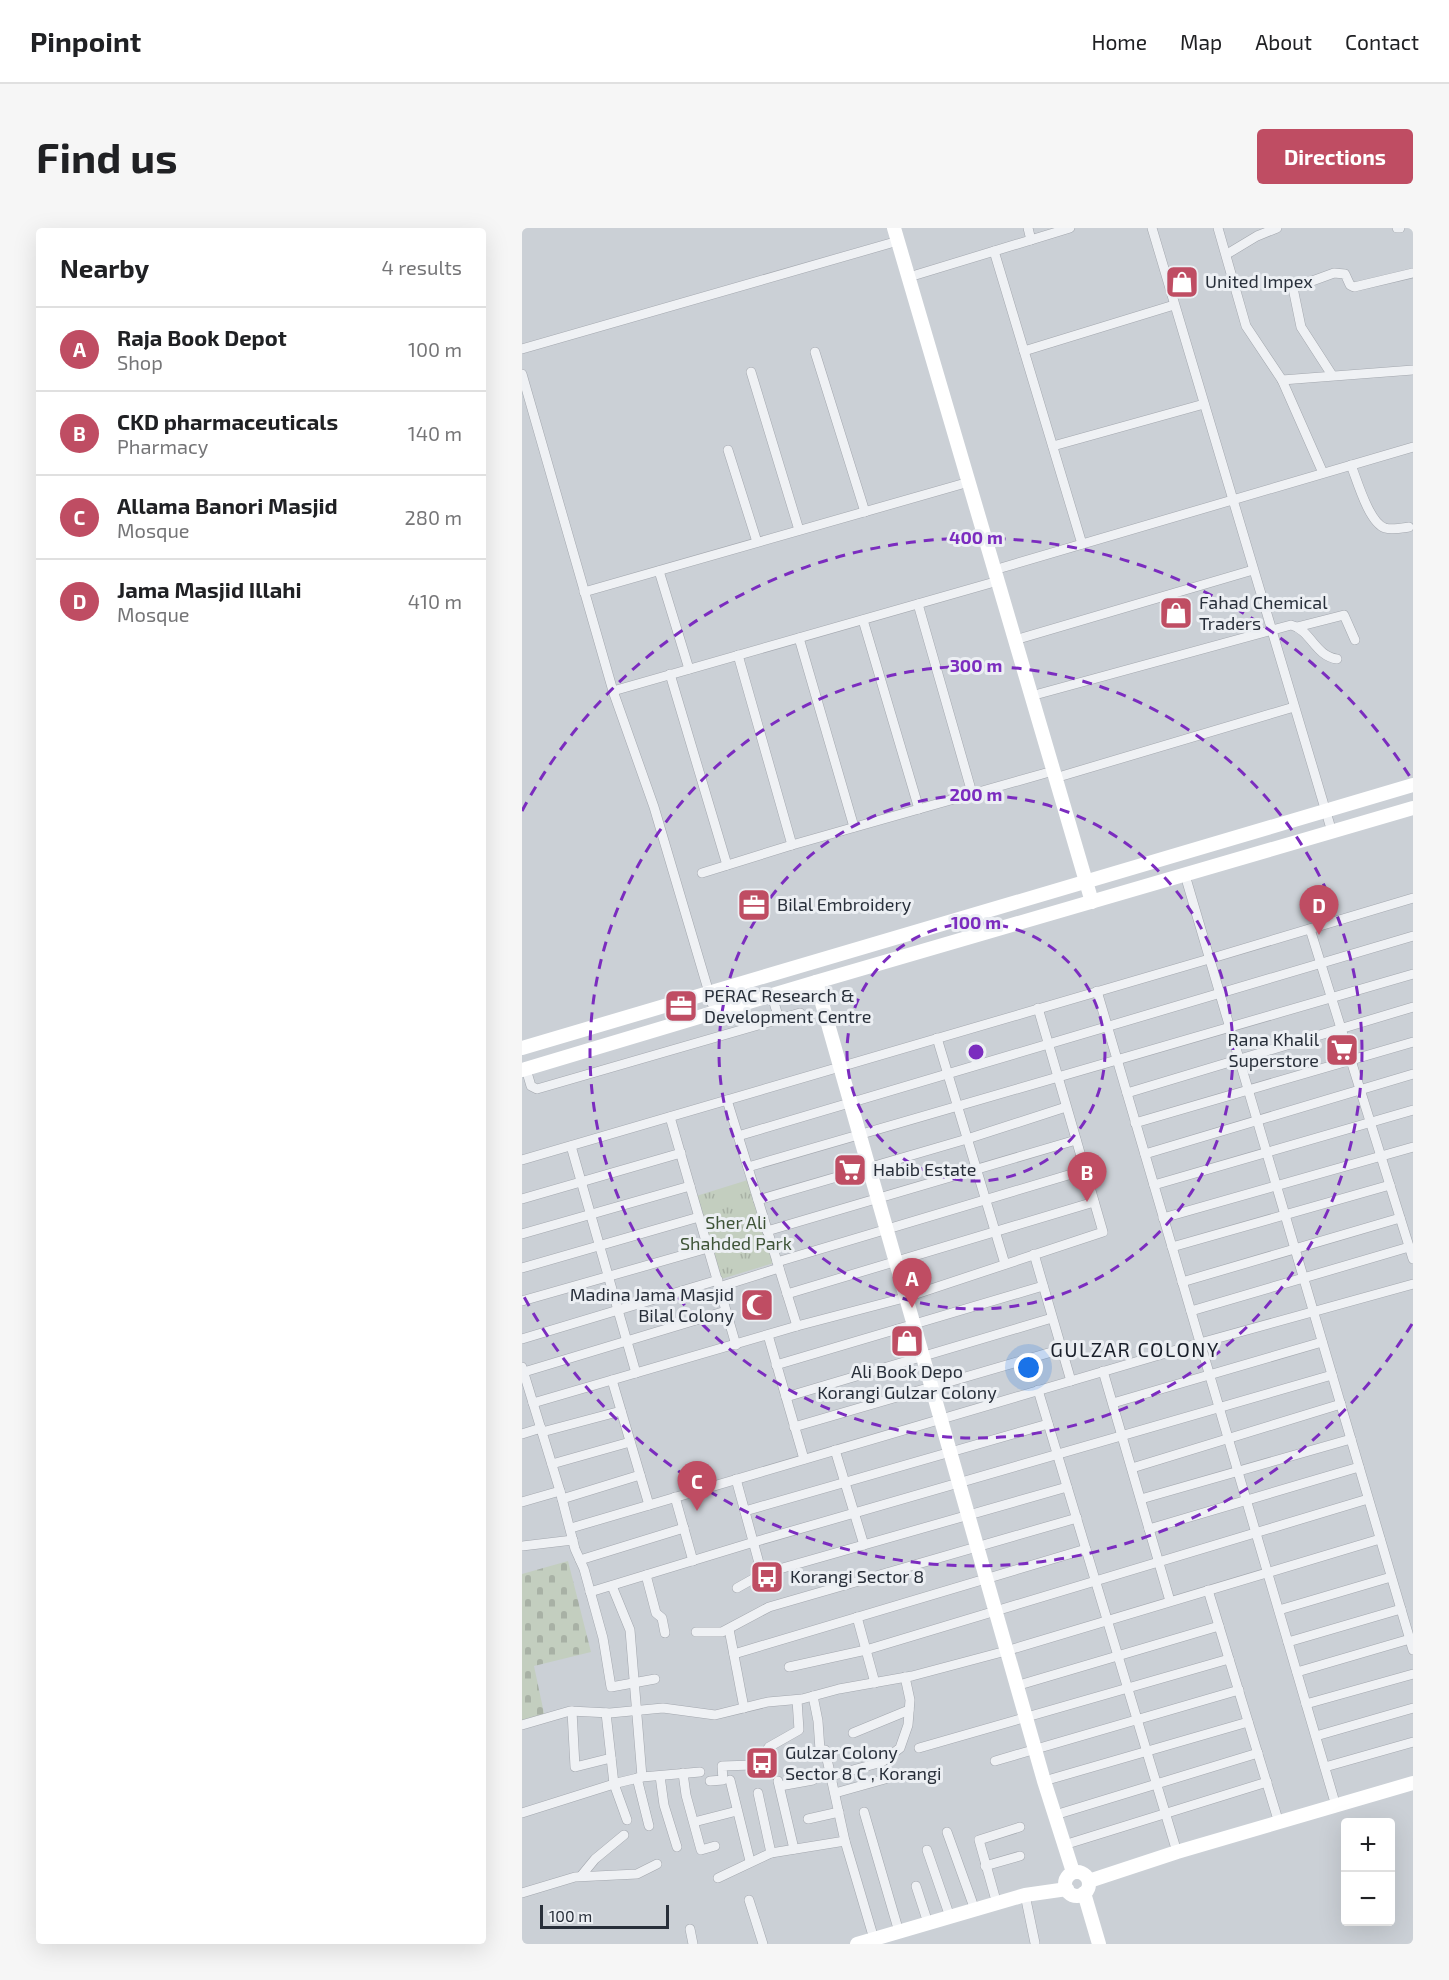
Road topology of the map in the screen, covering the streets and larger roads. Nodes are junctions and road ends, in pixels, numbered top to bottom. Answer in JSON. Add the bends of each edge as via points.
{"nodes":[{"id":1,"x":1028,"y":228,"type":"edge"},
{"id":2,"x":1070,"y":228,"type":"edge"},
{"id":3,"x":1152,"y":228,"type":"edge"},
{"id":4,"x":1218,"y":228,"type":"edge"},
{"id":5,"x":1277,"y":228,"type":"edge"},
{"id":6,"x":896,"y":235,"type":"edge"},
{"id":7,"x":1031,"y":240,"type":"junction"},
{"id":8,"x":994,"y":251,"type":"junction"},
{"id":9,"x":1227,"y":254,"type":"junction"},
{"id":10,"x":1413,"y":273,"type":"edge"},
{"id":11,"x":909,"y":277,"type":"junction"},
{"id":12,"x":1174,"y":305,"type":"junction"},
{"id":13,"x":522,"y":349,"type":"edge"},
{"id":14,"x":1024,"y":351,"type":"junction"},
{"id":15,"x":815,"y":352,"type":"dead end"},
{"id":16,"x":1413,"y":369,"type":"edge"},
{"id":17,"x":751,"y":372,"type":"dead end"},
{"id":18,"x":522,"y":374,"type":"edge"},
{"id":19,"x":1332,"y":375,"type":"junction"},
{"id":20,"x":1282,"y":380,"type":"junction"},
{"id":21,"x":1204,"y":404,"type":"junction"},
{"id":22,"x":1053,"y":446,"type":"junction"},
{"id":23,"x":1413,"y":447,"type":"edge"},
{"id":24,"x":728,"y":450,"type":"dead end"},
{"id":25,"x":1351,"y":465,"type":"junction"},
{"id":26,"x":1323,"y":473,"type":"junction"},
{"id":27,"x":969,"y":482,"type":"junction"},
{"id":28,"x":1232,"y":500,"type":"junction"},
{"id":29,"x":865,"y":512,"type":"junction"},
{"id":30,"x":1409,"y":527,"type":"dead end"},
{"id":31,"x":799,"y":530,"type":"junction"},
{"id":32,"x":757,"y":542,"type":"junction"},
{"id":33,"x":1082,"y":544,"type":"junction"},
{"id":34,"x":1253,"y":570,"type":"junction"},
{"id":35,"x":659,"y":571,"type":"junction"},
{"id":36,"x":996,"y":576,"type":"junction"},
{"id":37,"x":584,"y":592,"type":"junction"},
{"id":38,"x":918,"y":604,"type":"junction"},
{"id":39,"x":863,"y":620,"type":"junction"},
{"id":40,"x":1297,"y":627,"type":"junction"},
{"id":41,"x":1271,"y":629,"type":"junction"},
{"id":42,"x":800,"y":638,"type":"junction"},
{"id":43,"x":1015,"y":640,"type":"junction"},
{"id":44,"x":1355,"y":640,"type":"dead end"},
{"id":45,"x":738,"y":656,"type":"junction"},
{"id":46,"x":1336,"y":659,"type":"dead end"},
{"id":47,"x":689,"y":669,"type":"junction"},
{"id":48,"x":670,"y":674,"type":"junction"},
{"id":49,"x":613,"y":692,"type":"junction"},
{"id":50,"x":1031,"y":696,"type":"junction"},
{"id":51,"x":1294,"y":707,"type":"junction"},
{"id":52,"x":1054,"y":774,"type":"junction"},
{"id":53,"x":1413,"y":785,"type":"edge"},
{"id":54,"x":972,"y":793,"type":"junction"},
{"id":55,"x":1413,"y":808,"type":"edge"},
{"id":56,"x":919,"y":809,"type":"junction"},
{"id":57,"x":1326,"y":810,"type":"junction"},
{"id":58,"x":854,"y":827,"type":"junction"},
{"id":59,"x":1332,"y":832,"type":"junction"},
{"id":60,"x":792,"y":844,"type":"junction"},
{"id":61,"x":727,"y":865,"type":"junction"},
{"id":62,"x":702,"y":873,"type":"dead end"},
{"id":63,"x":1185,"y":875,"type":"junction"},
{"id":64,"x":1086,"y":881,"type":"junction"},
{"id":65,"x":1413,"y":900,"type":"edge"},
{"id":66,"x":1092,"y":902,"type":"junction"},
{"id":67,"x":1310,"y":929,"type":"junction"},
{"id":68,"x":1413,"y":936,"type":"edge"},
{"id":69,"x":1209,"y":959,"type":"junction"},
{"id":70,"x":1321,"y":963,"type":"junction"},
{"id":71,"x":1413,"y":974,"type":"edge"},
{"id":72,"x":819,"y":991,"type":"junction"},
{"id":73,"x":1097,"y":992,"type":"junction"},
{"id":74,"x":709,"y":993,"type":"junction"},
{"id":75,"x":1219,"y":994,"type":"junction"},
{"id":76,"x":1331,"y":997,"type":"junction"},
{"id":77,"x":1413,"y":1007,"type":"edge"},
{"id":78,"x":776,"y":1008,"type":"junction"},
{"id":79,"x":1038,"y":1008,"type":"junction"},
{"id":80,"x":715,"y":1013,"type":"junction"},
{"id":81,"x":800,"y":1013,"type":"dead end"},
{"id":82,"x":1107,"y":1027,"type":"junction"},
{"id":83,"x":1229,"y":1027,"type":"junction"},
{"id":84,"x":1341,"y":1028,"type":"junction"},
{"id":85,"x":937,"y":1038,"type":"junction"},
{"id":86,"x":1413,"y":1042,"type":"edge"},
{"id":87,"x":1048,"y":1045,"type":"junction"},
{"id":88,"x":522,"y":1048,"type":"edge"},
{"id":89,"x":1117,"y":1059,"type":"junction"},
{"id":90,"x":1239,"y":1059,"type":"junction"},
{"id":91,"x":1351,"y":1060,"type":"junction"},
{"id":92,"x":841,"y":1067,"type":"junction"},
{"id":93,"x":525,"y":1072,"type":"edge"},
{"id":94,"x":948,"y":1074,"type":"junction"},
{"id":95,"x":1413,"y":1074,"type":"edge"},
{"id":96,"x":1058,"y":1076,"type":"junction"},
{"id":97,"x":1248,"y":1090,"type":"junction"},
{"id":98,"x":1360,"y":1090,"type":"junction"},
{"id":99,"x":1126,"y":1093,"type":"junction"},
{"id":100,"x":727,"y":1100,"type":"junction"},
{"id":101,"x":851,"y":1103,"type":"junction"},
{"id":102,"x":958,"y":1106,"type":"junction"},
{"id":103,"x":1066,"y":1107,"type":"junction"},
{"id":104,"x":1413,"y":1110,"type":"edge"},
{"id":105,"x":670,"y":1117,"type":"junction"},
{"id":106,"x":1257,"y":1121,"type":"junction"},
{"id":107,"x":1370,"y":1122,"type":"junction"},
{"id":108,"x":1135,"y":1123,"type":"junction"},
{"id":109,"x":738,"y":1136,"type":"junction"},
{"id":110,"x":860,"y":1136,"type":"junction"},
{"id":111,"x":967,"y":1138,"type":"junction"},
{"id":112,"x":1076,"y":1140,"type":"junction"},
{"id":113,"x":571,"y":1146,"type":"junction"},
{"id":114,"x":1413,"y":1147,"type":"edge"},
{"id":115,"x":1266,"y":1152,"type":"junction"},
{"id":116,"x":681,"y":1153,"type":"junction"},
{"id":117,"x":1144,"y":1154,"type":"junction"},
{"id":118,"x":1381,"y":1156,"type":"junction"},
{"id":119,"x":522,"y":1160,"type":"edge"},
{"id":120,"x":748,"y":1167,"type":"junction"},
{"id":121,"x":868,"y":1167,"type":"junction"},
{"id":122,"x":976,"y":1169,"type":"junction"},
{"id":123,"x":1085,"y":1170,"type":"junction"},
{"id":124,"x":581,"y":1182,"type":"junction"},
{"id":125,"x":1154,"y":1185,"type":"junction"},
{"id":126,"x":1276,"y":1185,"type":"junction"},
{"id":127,"x":1390,"y":1185,"type":"junction"},
{"id":128,"x":690,"y":1186,"type":"junction"},
{"id":129,"x":522,"y":1199,"type":"edge"},
{"id":130,"x":877,"y":1199,"type":"junction"},
{"id":131,"x":758,"y":1200,"type":"junction"},
{"id":132,"x":986,"y":1200,"type":"junction"},
{"id":133,"x":1094,"y":1202,"type":"junction"},
{"id":134,"x":591,"y":1215,"type":"junction"},
{"id":135,"x":1284,"y":1215,"type":"junction"},
{"id":136,"x":699,"y":1216,"type":"junction"},
{"id":137,"x":1163,"y":1218,"type":"junction"},
{"id":138,"x":1400,"y":1218,"type":"junction"},
{"id":139,"x":767,"y":1231,"type":"junction"},
{"id":140,"x":886,"y":1231,"type":"junction"},
{"id":141,"x":995,"y":1232,"type":"junction"},
{"id":142,"x":522,"y":1234,"type":"edge"},
{"id":143,"x":600,"y":1245,"type":"junction"},
{"id":144,"x":1172,"y":1247,"type":"junction"},
{"id":145,"x":1409,"y":1247,"type":"junction"},
{"id":146,"x":708,"y":1248,"type":"junction"},
{"id":147,"x":1295,"y":1249,"type":"junction"},
{"id":148,"x":1034,"y":1254,"type":"junction"},
{"id":149,"x":1413,"y":1259,"type":"edge"},
{"id":150,"x":894,"y":1261,"type":"junction"},
{"id":151,"x":1005,"y":1264,"type":"junction"},
{"id":152,"x":778,"y":1265,"type":"junction"},
{"id":153,"x":522,"y":1268,"type":"edge"},
{"id":154,"x":608,"y":1276,"type":"junction"},
{"id":155,"x":1303,"y":1278,"type":"junction"},
{"id":156,"x":1182,"y":1282,"type":"junction"},
{"id":157,"x":718,"y":1283,"type":"junction"},
{"id":158,"x":1413,"y":1284,"type":"edge"},
{"id":159,"x":1043,"y":1286,"type":"junction"},
{"id":160,"x":786,"y":1293,"type":"junction"},
{"id":161,"x":904,"y":1298,"type":"junction"},
{"id":162,"x":522,"y":1301,"type":"edge"},
{"id":163,"x":618,"y":1310,"type":"junction"},
{"id":164,"x":726,"y":1311,"type":"junction"},
{"id":165,"x":1191,"y":1311,"type":"junction"},
{"id":166,"x":1313,"y":1311,"type":"junction"},
{"id":167,"x":1052,"y":1317,"type":"junction"},
{"id":168,"x":912,"y":1324,"type":"junction"},
{"id":169,"x":797,"y":1326,"type":"junction"},
{"id":170,"x":768,"y":1335,"type":"junction"},
{"id":171,"x":522,"y":1339,"type":"edge"},
{"id":172,"x":626,"y":1341,"type":"junction"},
{"id":173,"x":1322,"y":1342,"type":"junction"},
{"id":174,"x":1200,"y":1343,"type":"junction"},
{"id":175,"x":736,"y":1345,"type":"junction"},
{"id":176,"x":1062,"y":1349,"type":"junction"},
{"id":177,"x":921,"y":1356,"type":"junction"},
{"id":178,"x":776,"y":1365,"type":"junction"},
{"id":179,"x":1104,"y":1371,"type":"junction"},
{"id":180,"x":523,"y":1372,"type":"edge"},
{"id":181,"x":636,"y":1373,"type":"junction"},
{"id":182,"x":1209,"y":1374,"type":"junction"},
{"id":183,"x":1332,"y":1375,"type":"junction"},
{"id":184,"x":612,"y":1380,"type":"junction"},
{"id":185,"x":1071,"y":1381,"type":"junction"},
{"id":186,"x":930,"y":1386,"type":"junction"},
{"id":187,"x":1038,"y":1390,"type":"junction"},
{"id":188,"x":786,"y":1397,"type":"junction"},
{"id":189,"x":533,"y":1403,"type":"junction"},
{"id":190,"x":1113,"y":1403,"type":"junction"},
{"id":191,"x":1341,"y":1404,"type":"junction"},
{"id":192,"x":1219,"y":1408,"type":"junction"},
{"id":193,"x":621,"y":1411,"type":"junction"},
{"id":194,"x":939,"y":1419,"type":"junction"},
{"id":195,"x":1048,"y":1424,"type":"junction"},
{"id":196,"x":794,"y":1427,"type":"junction"},
{"id":197,"x":542,"y":1430,"type":"junction"},
{"id":198,"x":522,"y":1434,"type":"edge"},
{"id":199,"x":1122,"y":1436,"type":"junction"},
{"id":200,"x":1228,"y":1438,"type":"junction"},
{"id":201,"x":1351,"y":1439,"type":"junction"},
{"id":202,"x":630,"y":1442,"type":"junction"},
{"id":203,"x":835,"y":1450,"type":"junction"},
{"id":204,"x":949,"y":1452,"type":"junction"},
{"id":205,"x":1058,"y":1454,"type":"junction"},
{"id":206,"x":804,"y":1459,"type":"junction"},
{"id":207,"x":552,"y":1464,"type":"junction"},
{"id":208,"x":1359,"y":1467,"type":"junction"},
{"id":209,"x":1131,"y":1468,"type":"junction"},
{"id":210,"x":1238,"y":1471,"type":"junction"},
{"id":211,"x":640,"y":1475,"type":"junction"},
{"id":212,"x":736,"y":1479,"type":"junction"},
{"id":213,"x":844,"y":1482,"type":"junction"},
{"id":214,"x":958,"y":1484,"type":"junction"},
{"id":215,"x":1068,"y":1487,"type":"junction"},
{"id":216,"x":561,"y":1495,"type":"junction"},
{"id":217,"x":675,"y":1497,"type":"junction"},
{"id":218,"x":1140,"y":1499,"type":"junction"},
{"id":219,"x":1368,"y":1499,"type":"junction"},
{"id":220,"x":1246,"y":1500,"type":"junction"},
{"id":221,"x":522,"y":1502,"type":"edge"},
{"id":222,"x":649,"y":1505,"type":"junction"},
{"id":223,"x":745,"y":1511,"type":"junction"},
{"id":224,"x":854,"y":1514,"type":"junction"},
{"id":225,"x":967,"y":1516,"type":"junction"},
{"id":226,"x":1077,"y":1518,"type":"junction"},
{"id":227,"x":571,"y":1528,"type":"junction"},
{"id":228,"x":684,"y":1528,"type":"junction"},
{"id":229,"x":1149,"y":1529,"type":"junction"},
{"id":230,"x":1256,"y":1532,"type":"junction"},
{"id":231,"x":1380,"y":1539,"type":"junction"},
{"id":232,"x":573,"y":1540,"type":"junction"},
{"id":233,"x":754,"y":1542,"type":"junction"},
{"id":234,"x":864,"y":1545,"type":"junction"},
{"id":235,"x":522,"y":1546,"type":"edge"},
{"id":236,"x":976,"y":1548,"type":"junction"},
{"id":237,"x":1086,"y":1549,"type":"junction"},
{"id":238,"x":580,"y":1560,"type":"junction"},
{"id":239,"x":693,"y":1561,"type":"junction"},
{"id":240,"x":1159,"y":1562,"type":"junction"},
{"id":241,"x":1268,"y":1573,"type":"junction"},
{"id":242,"x":762,"y":1574,"type":"junction"},
{"id":243,"x":646,"y":1575,"type":"junction"},
{"id":244,"x":1391,"y":1577,"type":"junction"},
{"id":245,"x":985,"y":1579,"type":"junction"},
{"id":246,"x":1096,"y":1581,"type":"junction"},
{"id":247,"x":612,"y":1586,"type":"junction"},
{"id":248,"x":737,"y":1588,"type":"dead end"},
{"id":249,"x":1208,"y":1590,"type":"junction"},
{"id":250,"x":590,"y":1592,"type":"junction"},
{"id":251,"x":1170,"y":1601,"type":"junction"},
{"id":252,"x":1401,"y":1609,"type":"junction"},
{"id":253,"x":1279,"y":1610,"type":"junction"},
{"id":254,"x":995,"y":1612,"type":"junction"},
{"id":255,"x":857,"y":1617,"type":"junction"},
{"id":256,"x":1107,"y":1619,"type":"junction"},
{"id":257,"x":1219,"y":1626,"type":"junction"},
{"id":258,"x":729,"y":1629,"type":"junction"},
{"id":259,"x":696,"y":1632,"type":"dead end"},
{"id":260,"x":665,"y":1633,"type":"dead end"},
{"id":261,"x":1410,"y":1639,"type":"junction"},
{"id":262,"x":1288,"y":1642,"type":"junction"},
{"id":263,"x":866,"y":1650,"type":"junction"},
{"id":264,"x":1413,"y":1650,"type":"edge"},
{"id":265,"x":1006,"y":1651,"type":"junction"},
{"id":266,"x":734,"y":1654,"type":"junction"},
{"id":267,"x":1118,"y":1656,"type":"junction"},
{"id":268,"x":1229,"y":1659,"type":"junction"},
{"id":269,"x":789,"y":1667,"type":"dead end"},
{"id":270,"x":1297,"y":1672,"type":"junction"},
{"id":271,"x":1413,"y":1674,"type":"edge"},
{"id":272,"x":905,"y":1677,"type":"junction"},
{"id":273,"x":655,"y":1679,"type":"dead end"},
{"id":274,"x":634,"y":1682,"type":"junction"},
{"id":275,"x":875,"y":1683,"type":"junction"},
{"id":276,"x":1016,"y":1686,"type":"junction"},
{"id":277,"x":1128,"y":1689,"type":"junction"},
{"id":278,"x":1239,"y":1690,"type":"junction"},
{"id":279,"x":813,"y":1696,"type":"junction"},
{"id":280,"x":797,"y":1700,"type":"junction"},
{"id":281,"x":1306,"y":1704,"type":"junction"},
{"id":282,"x":744,"y":1708,"type":"junction"},
{"id":283,"x":1413,"y":1708,"type":"edge"},
{"id":284,"x":909,"y":1710,"type":"junction"},
{"id":285,"x":572,"y":1711,"type":"junction"},
{"id":286,"x":636,"y":1711,"type":"junction"},
{"id":287,"x":606,"y":1713,"type":"junction"},
{"id":288,"x":1026,"y":1719,"type":"junction"},
{"id":289,"x":1137,"y":1720,"type":"junction"},
{"id":290,"x":1248,"y":1722,"type":"junction"},
{"id":291,"x":522,"y":1725,"type":"edge"},
{"id":292,"x":853,"y":1733,"type":"dead end"},
{"id":293,"x":1316,"y":1736,"type":"junction"},
{"id":294,"x":1413,"y":1742,"type":"edge"},
{"id":295,"x":919,"y":1748,"type":"dead end"},
{"id":296,"x":1035,"y":1750,"type":"junction"},
{"id":297,"x":1147,"y":1751,"type":"junction"},
{"id":298,"x":1258,"y":1752,"type":"junction"},
{"id":299,"x":611,"y":1758,"type":"junction"},
{"id":300,"x":995,"y":1761,"type":"dead end"},
{"id":301,"x":1325,"y":1767,"type":"junction"},
{"id":302,"x":700,"y":1772,"type":"dead end"},
{"id":303,"x":684,"y":1773,"type":"junction"},
{"id":304,"x":660,"y":1776,"type":"junction"},
{"id":305,"x":831,"y":1776,"type":"junction"},
{"id":306,"x":640,"y":1778,"type":"junction"},
{"id":307,"x":885,"y":1779,"type":"dead end"},
{"id":308,"x":730,"y":1780,"type":"dead end"},
{"id":309,"x":813,"y":1780,"type":"dead end"},
{"id":310,"x":710,"y":1781,"type":"dead end"},
{"id":311,"x":1044,"y":1781,"type":"junction"},
{"id":312,"x":1156,"y":1782,"type":"junction"},
{"id":313,"x":1267,"y":1782,"type":"junction"},
{"id":314,"x":1413,"y":1783,"type":"edge"},
{"id":315,"x":614,"y":1784,"type":"junction"},
{"id":316,"x":758,"y":1793,"type":"dead end"},
{"id":317,"x":835,"y":1793,"type":"junction"},
{"id":318,"x":1336,"y":1806,"type":"junction"},
{"id":319,"x":737,"y":1811,"type":"junction"},
{"id":320,"x":839,"y":1812,"type":"junction"},
{"id":321,"x":864,"y":1812,"type":"dead end"},
{"id":322,"x":522,"y":1813,"type":"edge"},
{"id":323,"x":1165,"y":1813,"type":"junction"},
{"id":324,"x":1055,"y":1815,"type":"junction"},
{"id":325,"x":808,"y":1819,"type":"dead end"},
{"id":326,"x":627,"y":1820,"type":"dead end"},
{"id":327,"x":694,"y":1822,"type":"junction"},
{"id":328,"x":1279,"y":1823,"type":"junction"},
{"id":329,"x":649,"y":1826,"type":"dead end"},
{"id":330,"x":1020,"y":1827,"type":"dead end"},
{"id":331,"x":946,"y":1832,"type":"dead end"},
{"id":332,"x":624,"y":1835,"type":"dead end"},
{"id":333,"x":845,"y":1841,"type":"junction"},
{"id":334,"x":1064,"y":1845,"type":"junction"},
{"id":335,"x":714,"y":1846,"type":"dead end"},
{"id":336,"x":677,"y":1847,"type":"dead end"},
{"id":337,"x":794,"y":1849,"type":"junction"},
{"id":338,"x":927,"y":1850,"type":"dead end"},
{"id":339,"x":771,"y":1852,"type":"junction"},
{"id":340,"x":1177,"y":1852,"type":"junction"},
{"id":341,"x":1020,"y":1856,"type":"dead end"},
{"id":342,"x":750,"y":1861,"type":"junction"},
{"id":343,"x":657,"y":1864,"type":"dead end"},
{"id":344,"x":985,"y":1866,"type":"junction"},
{"id":345,"x":1073,"y":1872,"type":"junction"},
{"id":346,"x":581,"y":1876,"type":"junction"},
{"id":347,"x":718,"y":1878,"type":"dead end"},
{"id":348,"x":916,"y":1886,"type":"dead end"},
{"id":349,"x":1087,"y":1887,"type":"junction"},
{"id":350,"x":1067,"y":1889,"type":"junction"},
{"id":351,"x":522,"y":1893,"type":"edge"},
{"id":352,"x":1025,"y":1895,"type":"junction"},
{"id":353,"x":749,"y":1900,"type":"dead end"},
{"id":354,"x":997,"y":1904,"type":"junction"},
{"id":355,"x":975,"y":1910,"type":"junction"},
{"id":356,"x":950,"y":1917,"type":"junction"},
{"id":357,"x":928,"y":1923,"type":"junction"},
{"id":358,"x":690,"y":1929,"type":"dead end"},
{"id":359,"x":899,"y":1932,"type":"junction"},
{"id":360,"x":874,"y":1939,"type":"junction"},
{"id":361,"x":1035,"y":1943,"type":"edge"},
{"id":362,"x":693,"y":1944,"type":"edge"},
{"id":363,"x":763,"y":1944,"type":"edge"},
{"id":364,"x":857,"y":1944,"type":"edge"},
{"id":365,"x":1099,"y":1944,"type":"edge"}],
"edges":[{"from":1,"to":7,"type":"street"},
{"from":2,"to":7,"type":"street"},
{"from":3,"to":12,"type":"street"},
{"from":4,"to":9,"type":"street"},
{"from":5,"to":9,"type":"street"},
{"from":6,"to":11,"type":"street"},
{"from":6,"to":13,"type":"street"},
{"from":7,"to":8,"type":"street"},
{"from":8,"to":11,"type":"street"},
{"from":8,"to":14,"type":"street"},
{"from":9,"to":20,"type":"street","via":[[1246,326]]},
{"from":10,"to":19,"type":"street","via":[[1354,287],[1345,274],[1334,273],[1293,288],[1302,327]]},
{"from":11,"to":27,"type":"street"},
{"from":12,"to":14,"type":"street"},
{"from":12,"to":21,"type":"street"},
{"from":14,"to":22,"type":"street"},
{"from":15,"to":29,"type":"street"},
{"from":16,"to":19,"type":"street"},
{"from":17,"to":31,"type":"street"},
{"from":18,"to":37,"type":"street"},
{"from":19,"to":20,"type":"street"},
{"from":20,"to":26,"type":"street"},
{"from":21,"to":22,"type":"street"},
{"from":21,"to":28,"type":"street"},
{"from":22,"to":33,"type":"street"},
{"from":23,"to":25,"type":"street"},
{"from":24,"to":32,"type":"street"},
{"from":25,"to":26,"type":"street"},
{"from":25,"to":30,"type":"street","via":[[1378,524],[1388,529]]},
{"from":26,"to":28,"type":"street"},
{"from":27,"to":29,"type":"street"},
{"from":27,"to":36,"type":"street"},
{"from":28,"to":33,"type":"street"},
{"from":28,"to":34,"type":"street"},
{"from":29,"to":31,"type":"street"},
{"from":31,"to":32,"type":"street"},
{"from":32,"to":35,"type":"street"},
{"from":33,"to":36,"type":"street"},
{"from":34,"to":41,"type":"street"},
{"from":34,"to":43,"type":"street"},
{"from":35,"to":37,"type":"street"},
{"from":35,"to":47,"type":"street"},
{"from":36,"to":38,"type":"street"},
{"from":36,"to":43,"type":"street"},
{"from":37,"to":49,"type":"street"},
{"from":38,"to":39,"type":"street"},
{"from":38,"to":54,"type":"street"},
{"from":39,"to":42,"type":"street"},
{"from":39,"to":56,"type":"street"},
{"from":40,"to":41,"type":"street"},
{"from":40,"to":44,"type":"street","via":[[1344,615]]},
{"from":40,"to":46,"type":"street","via":[[1324,656]]},
{"from":41,"to":50,"type":"street"},
{"from":41,"to":51,"type":"street"},
{"from":42,"to":45,"type":"street"},
{"from":42,"to":58,"type":"street"},
{"from":43,"to":50,"type":"street"},
{"from":45,"to":47,"type":"street"},
{"from":45,"to":60,"type":"street"},
{"from":47,"to":48,"type":"street"},
{"from":48,"to":49,"type":"street"},
{"from":48,"to":61,"type":"street"},
{"from":49,"to":74,"type":"street","via":[[654,807]]},
{"from":50,"to":52,"type":"street"},
{"from":51,"to":52,"type":"street"},
{"from":51,"to":57,"type":"street"},
{"from":52,"to":54,"type":"street"},
{"from":52,"to":64,"type":"street"},
{"from":53,"to":57,"type":"street"},
{"from":54,"to":56,"type":"street"},
{"from":55,"to":59,"type":"street"},
{"from":56,"to":58,"type":"street"},
{"from":57,"to":59,"type":"street"},
{"from":57,"to":64,"type":"street"},
{"from":58,"to":60,"type":"street"},
{"from":59,"to":63,"type":"street"},
{"from":60,"to":61,"type":"street"},
{"from":61,"to":62,"type":"street"},
{"from":63,"to":66,"type":"street"},
{"from":63,"to":69,"type":"street"},
{"from":64,"to":66,"type":"street"},
{"from":64,"to":74,"type":"street"},
{"from":65,"to":67,"type":"street"},
{"from":66,"to":72,"type":"street"},
{"from":67,"to":69,"type":"street"},
{"from":67,"to":70,"type":"street"},
{"from":68,"to":70,"type":"street"},
{"from":69,"to":73,"type":"street"},
{"from":69,"to":75,"type":"street"},
{"from":70,"to":75,"type":"street"},
{"from":70,"to":76,"type":"street"},
{"from":71,"to":76,"type":"street"},
{"from":72,"to":78,"type":"street"},
{"from":72,"to":92,"type":"street"},
{"from":73,"to":79,"type":"street"},
{"from":73,"to":82,"type":"street"},
{"from":74,"to":80,"type":"street"},
{"from":74,"to":88,"type":"street"},
{"from":75,"to":82,"type":"street"},
{"from":75,"to":83,"type":"street"},
{"from":76,"to":83,"type":"street"},
{"from":76,"to":84,"type":"street"},
{"from":77,"to":84,"type":"street"},
{"from":78,"to":80,"type":"street"},
{"from":78,"to":81,"type":"street"},
{"from":78,"to":93,"type":"street","via":[[537,1089],[531,1086]]},
{"from":79,"to":85,"type":"street"},
{"from":79,"to":87,"type":"street"},
{"from":80,"to":93,"type":"street"},
{"from":82,"to":87,"type":"street"},
{"from":82,"to":89,"type":"street"},
{"from":83,"to":89,"type":"street"},
{"from":83,"to":90,"type":"street"},
{"from":84,"to":90,"type":"street"},
{"from":84,"to":91,"type":"street"},
{"from":85,"to":92,"type":"street"},
{"from":85,"to":94,"type":"street"},
{"from":86,"to":91,"type":"street"},
{"from":87,"to":94,"type":"street"},
{"from":87,"to":96,"type":"street"},
{"from":89,"to":96,"type":"street"},
{"from":89,"to":99,"type":"street"},
{"from":90,"to":97,"type":"street"},
{"from":90,"to":99,"type":"street"},
{"from":91,"to":97,"type":"street"},
{"from":91,"to":98,"type":"street"},
{"from":92,"to":100,"type":"street"},
{"from":92,"to":101,"type":"street"},
{"from":94,"to":101,"type":"street"},
{"from":94,"to":102,"type":"street"},
{"from":95,"to":98,"type":"street"},
{"from":96,"to":102,"type":"street"},
{"from":96,"to":103,"type":"street"},
{"from":97,"to":106,"type":"street"},
{"from":97,"to":108,"type":"street"},
{"from":98,"to":106,"type":"street"},
{"from":98,"to":107,"type":"street"},
{"from":99,"to":108,"type":"street"},
{"from":100,"to":105,"type":"street"},
{"from":100,"to":109,"type":"street"},
{"from":101,"to":109,"type":"street"},
{"from":101,"to":110,"type":"street"},
{"from":102,"to":110,"type":"street"},
{"from":102,"to":111,"type":"street"},
{"from":103,"to":111,"type":"street"},
{"from":103,"to":112,"type":"street"},
{"from":104,"to":107,"type":"street"},
{"from":105,"to":113,"type":"street"},
{"from":105,"to":116,"type":"street"},
{"from":106,"to":115,"type":"street"},
{"from":106,"to":117,"type":"street"},
{"from":107,"to":115,"type":"street"},
{"from":107,"to":118,"type":"street"},
{"from":108,"to":117,"type":"street"},
{"from":109,"to":120,"type":"street"},
{"from":110,"to":120,"type":"street"},
{"from":110,"to":121,"type":"street"},
{"from":111,"to":121,"type":"street"},
{"from":111,"to":122,"type":"street"},
{"from":112,"to":122,"type":"street"},
{"from":112,"to":123,"type":"street"},
{"from":113,"to":119,"type":"street"},
{"from":113,"to":124,"type":"street"},
{"from":114,"to":118,"type":"street"},
{"from":115,"to":125,"type":"street"},
{"from":115,"to":126,"type":"street"},
{"from":116,"to":124,"type":"street"},
{"from":116,"to":128,"type":"street"},
{"from":117,"to":125,"type":"street"},
{"from":118,"to":126,"type":"street"},
{"from":118,"to":127,"type":"street"},
{"from":120,"to":131,"type":"street"},
{"from":121,"to":130,"type":"street"},
{"from":121,"to":131,"type":"street"},
{"from":122,"to":130,"type":"street"},
{"from":122,"to":132,"type":"street"},
{"from":123,"to":132,"type":"street"},
{"from":123,"to":133,"type":"street"},
{"from":124,"to":129,"type":"street"},
{"from":124,"to":134,"type":"street"},
{"from":125,"to":137,"type":"street"},
{"from":126,"to":135,"type":"street"},
{"from":126,"to":137,"type":"street"},
{"from":127,"to":135,"type":"street"},
{"from":127,"to":138,"type":"street"},
{"from":128,"to":134,"type":"street"},
{"from":128,"to":136,"type":"street"},
{"from":130,"to":139,"type":"street"},
{"from":130,"to":140,"type":"street"},
{"from":131,"to":139,"type":"street"},
{"from":132,"to":140,"type":"street"},
{"from":132,"to":141,"type":"street"},
{"from":133,"to":141,"type":"street"},
{"from":133,"to":148,"type":"street","via":[[1103,1232]]},
{"from":134,"to":142,"type":"street"},
{"from":134,"to":143,"type":"street"},
{"from":135,"to":144,"type":"street"},
{"from":135,"to":147,"type":"street"},
{"from":136,"to":143,"type":"street"},
{"from":136,"to":146,"type":"street"},
{"from":137,"to":144,"type":"street"},
{"from":138,"to":145,"type":"street"},
{"from":138,"to":147,"type":"street"},
{"from":139,"to":152,"type":"street"},
{"from":140,"to":150,"type":"street"},
{"from":140,"to":152,"type":"street"},
{"from":141,"to":150,"type":"street"},
{"from":141,"to":151,"type":"street"},
{"from":143,"to":153,"type":"street"},
{"from":143,"to":154,"type":"street"},
{"from":144,"to":156,"type":"street"},
{"from":145,"to":149,"type":"street"},
{"from":145,"to":155,"type":"street"},
{"from":146,"to":154,"type":"street"},
{"from":146,"to":157,"type":"street"},
{"from":147,"to":155,"type":"street"},
{"from":147,"to":156,"type":"street"},
{"from":148,"to":151,"type":"street"},
{"from":148,"to":159,"type":"street"},
{"from":150,"to":160,"type":"street"},
{"from":150,"to":161,"type":"street"},
{"from":151,"to":161,"type":"street"},
{"from":152,"to":157,"type":"street"},
{"from":152,"to":160,"type":"street"},
{"from":154,"to":162,"type":"street"},
{"from":154,"to":163,"type":"street"},
{"from":155,"to":165,"type":"street"},
{"from":155,"to":166,"type":"street"},
{"from":156,"to":165,"type":"street"},
{"from":157,"to":163,"type":"street"},
{"from":157,"to":164,"type":"street"},
{"from":158,"to":166,"type":"street"},
{"from":159,"to":167,"type":"street"},
{"from":159,"to":168,"type":"street"},
{"from":160,"to":169,"type":"street"},
{"from":161,"to":168,"type":"street"},
{"from":161,"to":169,"type":"street"},
{"from":163,"to":171,"type":"street"},
{"from":163,"to":172,"type":"street"},
{"from":164,"to":172,"type":"street"},
{"from":164,"to":175,"type":"street"},
{"from":165,"to":174,"type":"street"},
{"from":166,"to":173,"type":"street"},
{"from":166,"to":174,"type":"street"},
{"from":167,"to":176,"type":"street"},
{"from":167,"to":177,"type":"street"},
{"from":168,"to":177,"type":"street"},
{"from":168,"to":178,"type":"street"},
{"from":169,"to":170,"type":"street"},
{"from":170,"to":175,"type":"street"},
{"from":170,"to":178,"type":"street"},
{"from":172,"to":180,"type":"street"},
{"from":172,"to":181,"type":"street"},
{"from":173,"to":182,"type":"street"},
{"from":173,"to":183,"type":"street"},
{"from":174,"to":179,"type":"street"},
{"from":174,"to":182,"type":"street"},
{"from":175,"to":181,"type":"street"},
{"from":176,"to":185,"type":"street"},
{"from":176,"to":186,"type":"street"},
{"from":177,"to":186,"type":"street"},
{"from":177,"to":188,"type":"street"},
{"from":178,"to":188,"type":"street"},
{"from":179,"to":185,"type":"street"},
{"from":179,"to":190,"type":"street"},
{"from":180,"to":189,"type":"street"},
{"from":181,"to":184,"type":"street"},
{"from":182,"to":190,"type":"street"},
{"from":182,"to":192,"type":"street"},
{"from":183,"to":191,"type":"street"},
{"from":183,"to":192,"type":"street"},
{"from":184,"to":189,"type":"street"},
{"from":184,"to":193,"type":"street"},
{"from":185,"to":187,"type":"street"},
{"from":186,"to":194,"type":"street"},
{"from":186,"to":196,"type":"street"},
{"from":187,"to":194,"type":"street"},
{"from":187,"to":195,"type":"street"},
{"from":188,"to":196,"type":"street"},
{"from":189,"to":197,"type":"street"},
{"from":190,"to":199,"type":"street"},
{"from":191,"to":200,"type":"street"},
{"from":191,"to":201,"type":"street"},
{"from":192,"to":199,"type":"street"},
{"from":192,"to":200,"type":"street"},
{"from":193,"to":197,"type":"street"},
{"from":193,"to":202,"type":"street"},
{"from":194,"to":203,"type":"street"},
{"from":194,"to":204,"type":"street"},
{"from":195,"to":204,"type":"street"},
{"from":195,"to":205,"type":"street"},
{"from":196,"to":206,"type":"street"},
{"from":197,"to":198,"type":"street"},
{"from":197,"to":207,"type":"street"},
{"from":199,"to":205,"type":"street"},
{"from":199,"to":209,"type":"street"},
{"from":200,"to":209,"type":"street"},
{"from":200,"to":210,"type":"street"},
{"from":201,"to":208,"type":"street"},
{"from":201,"to":210,"type":"street"},
{"from":202,"to":207,"type":"street"},
{"from":202,"to":211,"type":"street"},
{"from":203,"to":206,"type":"street"},
{"from":203,"to":213,"type":"street"},
{"from":204,"to":213,"type":"street"},
{"from":204,"to":214,"type":"street"},
{"from":205,"to":214,"type":"street"},
{"from":205,"to":215,"type":"street"},
{"from":206,"to":212,"type":"street"},
{"from":207,"to":216,"type":"street"},
{"from":208,"to":219,"type":"street"},
{"from":208,"to":220,"type":"street"},
{"from":209,"to":218,"type":"street"},
{"from":210,"to":218,"type":"street"},
{"from":210,"to":220,"type":"street"},
{"from":211,"to":216,"type":"street"},
{"from":211,"to":222,"type":"street"},
{"from":212,"to":217,"type":"street"},
{"from":212,"to":223,"type":"street"},
{"from":213,"to":223,"type":"street"},
{"from":213,"to":224,"type":"street"},
{"from":214,"to":224,"type":"street"},
{"from":214,"to":225,"type":"street"},
{"from":215,"to":225,"type":"street"},
{"from":215,"to":226,"type":"street"},
{"from":216,"to":221,"type":"street"},
{"from":216,"to":227,"type":"street"},
{"from":217,"to":222,"type":"street"},
{"from":217,"to":228,"type":"street"},
{"from":218,"to":229,"type":"street"},
{"from":219,"to":230,"type":"street"},
{"from":219,"to":231,"type":"street"},
{"from":220,"to":229,"type":"street"},
{"from":220,"to":230,"type":"street"},
{"from":222,"to":227,"type":"street"},
{"from":223,"to":233,"type":"street"},
{"from":224,"to":233,"type":"street"},
{"from":224,"to":234,"type":"street"},
{"from":225,"to":234,"type":"street"},
{"from":225,"to":236,"type":"street"},
{"from":226,"to":236,"type":"street"},
{"from":226,"to":237,"type":"street"},
{"from":227,"to":232,"type":"street"},
{"from":228,"to":238,"type":"street"},
{"from":228,"to":239,"type":"street"},
{"from":229,"to":240,"type":"street"},
{"from":230,"to":240,"type":"street"},
{"from":230,"to":241,"type":"street"},
{"from":231,"to":241,"type":"street"},
{"from":231,"to":244,"type":"street"},
{"from":232,"to":235,"type":"street"},
{"from":232,"to":238,"type":"street"},
{"from":233,"to":239,"type":"street"},
{"from":233,"to":242,"type":"street"},
{"from":234,"to":242,"type":"street"},
{"from":236,"to":245,"type":"street"},
{"from":236,"to":258,"type":"street","via":[[769,1607]]},
{"from":237,"to":245,"type":"street"},
{"from":237,"to":246,"type":"street"},
{"from":238,"to":250,"type":"street"},
{"from":239,"to":243,"type":"street"},
{"from":240,"to":246,"type":"street"},
{"from":240,"to":251,"type":"street"},
{"from":241,"to":249,"type":"street"},
{"from":241,"to":253,"type":"street"},
{"from":242,"to":248,"type":"street"},
{"from":243,"to":247,"type":"street"},
{"from":243,"to":260,"type":"street"},
{"from":244,"to":252,"type":"street"},
{"from":244,"to":253,"type":"street"},
{"from":245,"to":254,"type":"street"},
{"from":245,"to":255,"type":"street"},
{"from":246,"to":254,"type":"street"},
{"from":246,"to":256,"type":"street"},
{"from":247,"to":250,"type":"street"},
{"from":247,"to":274,"type":"street","via":[[630,1630]]},
{"from":249,"to":251,"type":"street"},
{"from":249,"to":257,"type":"street"},
{"from":250,"to":274,"type":"street","via":[[611,1687]]},
{"from":251,"to":256,"type":"street"},
{"from":252,"to":261,"type":"street"},
{"from":252,"to":262,"type":"street"},
{"from":253,"to":262,"type":"street"},
{"from":254,"to":263,"type":"street"},
{"from":254,"to":265,"type":"street"},
{"from":255,"to":263,"type":"street"},
{"from":255,"to":266,"type":"street"},
{"from":256,"to":265,"type":"street"},
{"from":256,"to":267,"type":"street"},
{"from":257,"to":267,"type":"street"},
{"from":257,"to":268,"type":"street"},
{"from":258,"to":259,"type":"street"},
{"from":258,"to":266,"type":"street"},
{"from":261,"to":264,"type":"street"},
{"from":261,"to":270,"type":"street"},
{"from":262,"to":270,"type":"street"},
{"from":263,"to":269,"type":"street"},
{"from":263,"to":275,"type":"street"},
{"from":265,"to":272,"type":"street"},
{"from":265,"to":276,"type":"street"},
{"from":266,"to":282,"type":"street"},
{"from":267,"to":276,"type":"street"},
{"from":267,"to":277,"type":"street"},
{"from":268,"to":277,"type":"street"},
{"from":268,"to":278,"type":"street"},
{"from":270,"to":281,"type":"street"},
{"from":271,"to":281,"type":"street"},
{"from":272,"to":275,"type":"street"},
{"from":272,"to":284,"type":"street"},
{"from":273,"to":274,"type":"street"},
{"from":274,"to":286,"type":"street"},
{"from":275,"to":279,"type":"street"},
{"from":276,"to":288,"type":"street"},
{"from":277,"to":288,"type":"street"},
{"from":277,"to":289,"type":"street"},
{"from":278,"to":289,"type":"street"},
{"from":278,"to":290,"type":"street"},
{"from":279,"to":280,"type":"street"},
{"from":279,"to":305,"type":"street","via":[[820,1750],[825,1750]]},
{"from":280,"to":282,"type":"street"},
{"from":280,"to":310,"type":"street","via":[[799,1730],[769,1747],[758,1763],[722,1766],[723,1780]]},
{"from":281,"to":293,"type":"street"},
{"from":282,"to":286,"type":"street","via":[[715,1715],[663,1708]]},
{"from":283,"to":293,"type":"street"},
{"from":284,"to":292,"type":"street"},
{"from":284,"to":305,"type":"street","via":[[903,1744],[895,1753],[882,1762]]},
{"from":285,"to":287,"type":"street"},
{"from":285,"to":291,"type":"street"},
{"from":285,"to":299,"type":"street","via":[[575,1767]]},
{"from":286,"to":287,"type":"street"},
{"from":286,"to":306,"type":"street"},
{"from":287,"to":299,"type":"street"},
{"from":288,"to":295,"type":"street"},
{"from":288,"to":296,"type":"street"},
{"from":289,"to":296,"type":"street"},
{"from":289,"to":297,"type":"street"},
{"from":290,"to":297,"type":"street"},
{"from":290,"to":298,"type":"street"},
{"from":293,"to":301,"type":"street"},
{"from":294,"to":301,"type":"street"},
{"from":296,"to":300,"type":"street"},
{"from":296,"to":311,"type":"street"},
{"from":297,"to":311,"type":"street"},
{"from":297,"to":312,"type":"street"},
{"from":298,"to":312,"type":"street"},
{"from":298,"to":313,"type":"street"},
{"from":299,"to":315,"type":"street"},
{"from":301,"to":318,"type":"street"},
{"from":302,"to":303,"type":"street"},
{"from":303,"to":304,"type":"street"},
{"from":303,"to":327,"type":"street"},
{"from":304,"to":306,"type":"street"},
{"from":304,"to":336,"type":"street"},
{"from":305,"to":317,"type":"street"},
{"from":306,"to":315,"type":"street"},
{"from":306,"to":329,"type":"street"},
{"from":307,"to":317,"type":"street"},
{"from":308,"to":319,"type":"street"},
{"from":309,"to":337,"type":"street","via":[[779,1784]]},
{"from":311,"to":324,"type":"street"},
{"from":312,"to":323,"type":"street"},
{"from":312,"to":324,"type":"street"},
{"from":313,"to":323,"type":"street"},
{"from":313,"to":328,"type":"street"},
{"from":314,"to":318,"type":"street"},
{"from":315,"to":322,"type":"street"},
{"from":315,"to":326,"type":"street"},
{"from":316,"to":339,"type":"street"},
{"from":317,"to":320,"type":"street"},
{"from":318,"to":328,"type":"street"},
{"from":319,"to":327,"type":"street"},
{"from":319,"to":342,"type":"street"},
{"from":320,"to":325,"type":"street"},
{"from":320,"to":333,"type":"street"},
{"from":321,"to":359,"type":"street"},
{"from":323,"to":334,"type":"street"},
{"from":323,"to":340,"type":"street"},
{"from":324,"to":334,"type":"street"},
{"from":327,"to":335,"type":"street","via":[[701,1850]]},
{"from":328,"to":340,"type":"street"},
{"from":330,"to":344,"type":"street","via":[[979,1840]]},
{"from":331,"to":355,"type":"street"},
{"from":332,"to":346,"type":"street"},
{"from":333,"to":337,"type":"street"},
{"from":333,"to":360,"type":"street"},
{"from":334,"to":345,"type":"street"},
{"from":337,"to":339,"type":"street"},
{"from":338,"to":356,"type":"street"},
{"from":339,"to":342,"type":"street"},
{"from":340,"to":349,"type":"street"},
{"from":341,"to":344,"type":"street"},
{"from":342,"to":347,"type":"street"},
{"from":343,"to":346,"type":"street","via":[[637,1874]]},
{"from":344,"to":354,"type":"street"},
{"from":345,"to":349,"type":"street","via":[[1081,1872]]},
{"from":345,"to":350,"type":"street","via":[[1066,1881]]},
{"from":346,"to":351,"type":"street"},
{"from":348,"to":357,"type":"street"},
{"from":349,"to":350,"type":"street","via":[[1074,1895]]},
{"from":349,"to":365,"type":"street"},
{"from":350,"to":352,"type":"street"},
{"from":352,"to":354,"type":"street"},
{"from":352,"to":361,"type":"street"},
{"from":353,"to":363,"type":"street"},
{"from":354,"to":355,"type":"street"},
{"from":355,"to":356,"type":"street"},
{"from":356,"to":357,"type":"street"},
{"from":357,"to":359,"type":"street"},
{"from":358,"to":362,"type":"street"},
{"from":359,"to":360,"type":"street"},
{"from":360,"to":364,"type":"street"}]}
